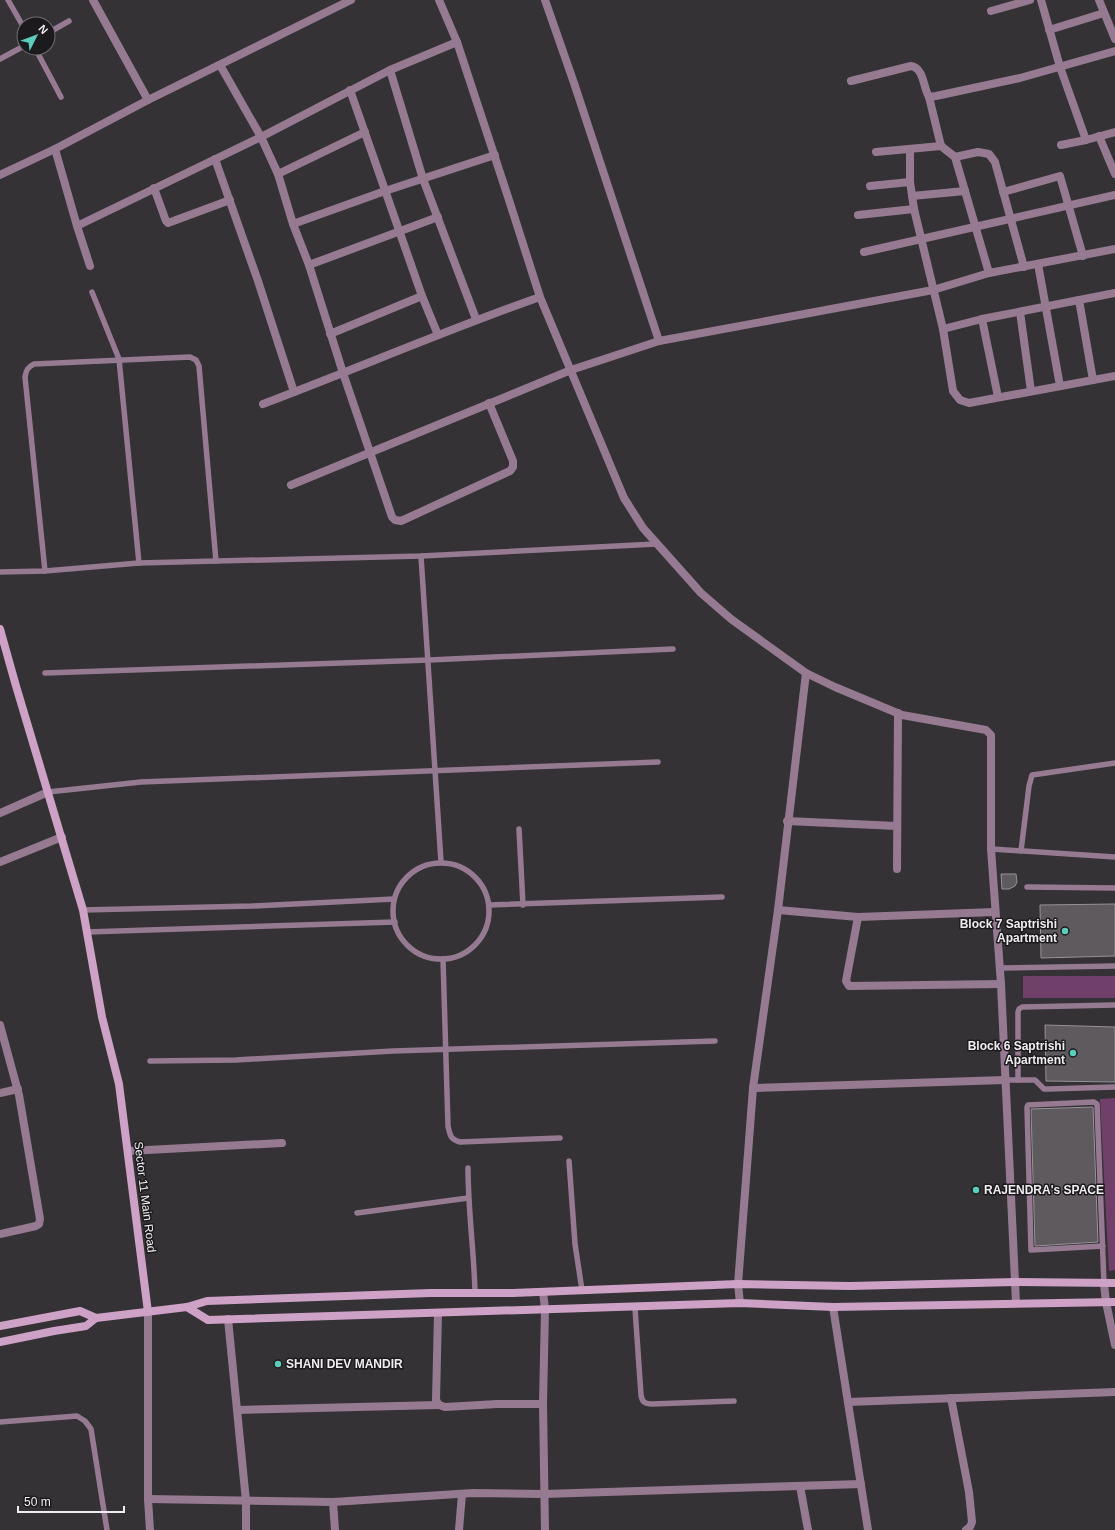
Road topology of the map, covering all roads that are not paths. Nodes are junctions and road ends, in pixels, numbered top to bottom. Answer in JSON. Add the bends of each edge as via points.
{"nodes":[{"id":1,"x":8,"y":0,"type":"edge"},
{"id":2,"x":92,"y":0,"type":"edge"},
{"id":3,"x":351,"y":0,"type":"edge"},
{"id":4,"x":439,"y":0,"type":"edge"},
{"id":5,"x":545,"y":0,"type":"edge"},
{"id":6,"x":1030,"y":0,"type":"edge"},
{"id":7,"x":1041,"y":0,"type":"edge"},
{"id":8,"x":1099,"y":0,"type":"edge"},
{"id":9,"x":1017,"y":2,"type":"edge"},
{"id":10,"x":991,"y":11,"type":"dead end"},
{"id":11,"x":1104,"y":13,"type":"junction"},
{"id":12,"x":17,"y":16,"type":"edge"},
{"id":13,"x":69,"y":21,"type":"dead end"},
{"id":14,"x":56,"y":28,"type":"edge"},
{"id":15,"x":1049,"y":30,"type":"junction"},
{"id":16,"x":1115,"y":40,"type":"edge"},
{"id":17,"x":457,"y":42,"type":"junction"},
{"id":18,"x":16,"y":50,"type":"edge"},
{"id":19,"x":1115,"y":50,"type":"edge"},
{"id":20,"x":39,"y":56,"type":"edge"},
{"id":21,"x":0,"y":59,"type":"edge"},
{"id":22,"x":220,"y":65,"type":"junction"},
{"id":23,"x":1060,"y":67,"type":"junction"},
{"id":24,"x":390,"y":70,"type":"junction"},
{"id":25,"x":851,"y":81,"type":"dead end"},
{"id":26,"x":350,"y":90,"type":"junction"},
{"id":27,"x":929,"y":97,"type":"junction"},
{"id":28,"x":62,"y":98,"type":"dead end"},
{"id":29,"x":148,"y":100,"type":"junction"},
{"id":30,"x":365,"y":132,"type":"junction"},
{"id":31,"x":1115,"y":132,"type":"edge"},
{"id":32,"x":1099,"y":136,"type":"junction"},
{"id":33,"x":261,"y":137,"type":"junction"},
{"id":34,"x":1086,"y":140,"type":"junction"},
{"id":35,"x":1061,"y":145,"type":"dead end"},
{"id":36,"x":941,"y":146,"type":"junction"},
{"id":37,"x":55,"y":149,"type":"junction"},
{"id":38,"x":910,"y":149,"type":"junction"},
{"id":39,"x":876,"y":152,"type":"dead end"},
{"id":40,"x":495,"y":155,"type":"junction"},
{"id":41,"x":955,"y":157,"type":"junction"},
{"id":42,"x":215,"y":159,"type":"junction"},
{"id":43,"x":278,"y":174,"type":"junction"},
{"id":44,"x":1115,"y":174,"type":"edge"},
{"id":45,"x":0,"y":175,"type":"edge"},
{"id":46,"x":423,"y":179,"type":"junction"},
{"id":47,"x":910,"y":182,"type":"junction"},
{"id":48,"x":870,"y":186,"type":"dead end"},
{"id":49,"x":154,"y":188,"type":"junction"},
{"id":50,"x":385,"y":191,"type":"junction"},
{"id":51,"x":965,"y":191,"type":"junction"},
{"id":52,"x":1003,"y":192,"type":"junction"},
{"id":53,"x":1115,"y":195,"type":"edge"},
{"id":54,"x":912,"y":196,"type":"junction"},
{"id":55,"x":230,"y":200,"type":"junction"},
{"id":56,"x":1068,"y":206,"type":"junction"},
{"id":57,"x":914,"y":209,"type":"junction"},
{"id":58,"x":858,"y":215,"type":"dead end"},
{"id":59,"x":438,"y":217,"type":"junction"},
{"id":60,"x":1010,"y":219,"type":"junction"},
{"id":61,"x":293,"y":224,"type":"junction"},
{"id":62,"x":77,"y":226,"type":"junction"},
{"id":63,"x":975,"y":227,"type":"junction"},
{"id":64,"x":399,"y":231,"type":"junction"},
{"id":65,"x":921,"y":239,"type":"junction"},
{"id":66,"x":1115,"y":249,"type":"edge"},
{"id":67,"x":864,"y":252,"type":"dead end"},
{"id":68,"x":1083,"y":256,"type":"junction"},
{"id":69,"x":1038,"y":264,"type":"junction"},
{"id":70,"x":309,"y":265,"type":"junction"},
{"id":71,"x":90,"y":266,"type":"dead end"},
{"id":72,"x":1024,"y":267,"type":"junction"},
{"id":73,"x":989,"y":273,"type":"junction"},
{"id":74,"x":933,"y":290,"type":"junction"},
{"id":75,"x":92,"y":292,"type":"dead end"},
{"id":76,"x":1115,"y":293,"type":"edge"},
{"id":77,"x":422,"y":296,"type":"junction"},
{"id":78,"x":540,"y":297,"type":"junction"},
{"id":79,"x":1079,"y":300,"type":"junction"},
{"id":80,"x":1046,"y":307,"type":"junction"},
{"id":81,"x":1020,"y":312,"type":"junction"},
{"id":82,"x":476,"y":319,"type":"junction"},
{"id":83,"x":982,"y":319,"type":"junction"},
{"id":84,"x":942,"y":330,"type":"junction"},
{"id":85,"x":330,"y":334,"type":"junction"},
{"id":86,"x":438,"y":335,"type":"junction"},
{"id":87,"x":659,"y":341,"type":"junction"},
{"id":88,"x":119,"y":359,"type":"junction"},
{"id":89,"x":571,"y":370,"type":"junction"},
{"id":90,"x":343,"y":373,"type":"junction"},
{"id":91,"x":1115,"y":376,"type":"edge"},
{"id":92,"x":1093,"y":380,"type":"junction"},
{"id":93,"x":1060,"y":386,"type":"junction"},
{"id":94,"x":1031,"y":391,"type":"junction"},
{"id":95,"x":294,"y":392,"type":"junction"},
{"id":96,"x":998,"y":397,"type":"junction"},
{"id":97,"x":489,"y":403,"type":"junction"},
{"id":98,"x":263,"y":404,"type":"dead end"},
{"id":99,"x":369,"y":452,"type":"junction"},
{"id":100,"x":291,"y":485,"type":"dead end"},
{"id":101,"x":656,"y":544,"type":"junction"},
{"id":102,"x":421,"y":556,"type":"junction"},
{"id":103,"x":216,"y":561,"type":"junction"},
{"id":104,"x":139,"y":563,"type":"junction"},
{"id":105,"x":45,"y":571,"type":"junction"},
{"id":106,"x":0,"y":572,"type":"edge"},
{"id":107,"x":0,"y":629,"type":"edge"},
{"id":108,"x":673,"y":650,"type":"dead end"},
{"id":109,"x":429,"y":660,"type":"junction"},
{"id":110,"x":45,"y":673,"type":"dead end"},
{"id":111,"x":806,"y":673,"type":"junction"},
{"id":112,"x":898,"y":713,"type":"junction"},
{"id":113,"x":658,"y":762,"type":"dead end"},
{"id":114,"x":1115,"y":764,"type":"edge"},
{"id":115,"x":435,"y":770,"type":"junction"},
{"id":116,"x":48,"y":792,"type":"junction"},
{"id":117,"x":0,"y":813,"type":"edge"},
{"id":118,"x":787,"y":821,"type":"junction"},
{"id":119,"x":897,"y":826,"type":"junction"},
{"id":120,"x":520,"y":828,"type":"dead end"},
{"id":121,"x":62,"y":837,"type":"junction"},
{"id":122,"x":991,"y":849,"type":"junction"},
{"id":123,"x":1021,"y":851,"type":"junction"},
{"id":124,"x":1115,"y":857,"type":"edge"},
{"id":125,"x":0,"y":862,"type":"edge"},
{"id":126,"x":441,"y":862,"type":"junction"},
{"id":127,"x":897,"y":869,"type":"dead end"},
{"id":128,"x":1027,"y":887,"type":"dead end"},
{"id":129,"x":1115,"y":888,"type":"edge"},
{"id":130,"x":722,"y":898,"type":"dead end"},
{"id":131,"x":394,"y":899,"type":"junction"},
{"id":132,"x":523,"y":905,"type":"junction"},
{"id":133,"x":489,"y":906,"type":"junction"},
{"id":134,"x":83,"y":910,"type":"junction"},
{"id":135,"x":778,"y":910,"type":"junction"},
{"id":136,"x":995,"y":912,"type":"junction"},
{"id":137,"x":858,"y":917,"type":"junction"},
{"id":138,"x":395,"y":922,"type":"junction"},
{"id":139,"x":87,"y":932,"type":"junction"},
{"id":140,"x":443,"y":959,"type":"junction"},
{"id":141,"x":1115,"y":966,"type":"edge"},
{"id":142,"x":1000,"y":968,"type":"junction"},
{"id":143,"x":1001,"y":984,"type":"junction"},
{"id":144,"x":1115,"y":1005,"type":"edge"},
{"id":145,"x":0,"y":1025,"type":"edge"},
{"id":146,"x":715,"y":1041,"type":"dead end"},
{"id":147,"x":446,"y":1049,"type":"junction"},
{"id":148,"x":150,"y":1061,"type":"dead end"},
{"id":149,"x":1005,"y":1080,"type":"junction"},
{"id":150,"x":1018,"y":1080,"type":"junction"},
{"id":151,"x":1115,"y":1087,"type":"edge"},
{"id":152,"x":753,"y":1088,"type":"junction"},
{"id":153,"x":18,"y":1089,"type":"junction"},
{"id":154,"x":0,"y":1093,"type":"edge"},
{"id":155,"x":560,"y":1138,"type":"dead end"},
{"id":156,"x":282,"y":1143,"type":"dead end"},
{"id":157,"x":128,"y":1150,"type":"junction"},
{"id":158,"x":569,"y":1160,"type":"dead end"},
{"id":159,"x":468,"y":1168,"type":"dead end"},
{"id":160,"x":468,"y":1198,"type":"junction"},
{"id":161,"x":357,"y":1213,"type":"dead end"},
{"id":162,"x":0,"y":1234,"type":"edge"},
{"id":163,"x":1103,"y":1246,"type":"junction"},
{"id":164,"x":1015,"y":1282,"type":"junction"},
{"id":165,"x":1115,"y":1283,"type":"edge"},
{"id":166,"x":738,"y":1284,"type":"junction"},
{"id":167,"x":1104,"y":1284,"type":"junction"},
{"id":168,"x":582,"y":1290,"type":"junction"},
{"id":169,"x":475,"y":1292,"type":"junction"},
{"id":170,"x":543,"y":1292,"type":"junction"},
{"id":171,"x":1106,"y":1302,"type":"junction"},
{"id":172,"x":1115,"y":1302,"type":"edge"},
{"id":173,"x":740,"y":1303,"type":"junction"},
{"id":174,"x":1016,"y":1303,"type":"junction"},
{"id":175,"x":187,"y":1307,"type":"junction"},
{"id":176,"x":833,"y":1307,"type":"junction"},
{"id":177,"x":635,"y":1308,"type":"junction"},
{"id":178,"x":545,"y":1309,"type":"junction"},
{"id":179,"x":148,"y":1312,"type":"junction"},
{"id":180,"x":438,"y":1313,"type":"junction"},
{"id":181,"x":96,"y":1318,"type":"junction"},
{"id":182,"x":228,"y":1319,"type":"junction"},
{"id":183,"x":0,"y":1326,"type":"edge"},
{"id":184,"x":0,"y":1342,"type":"edge"},
{"id":185,"x":1115,"y":1345,"type":"edge"},
{"id":186,"x":1115,"y":1392,"type":"edge"},
{"id":187,"x":951,"y":1398,"type":"junction"},
{"id":188,"x":734,"y":1401,"type":"dead end"},
{"id":189,"x":848,"y":1402,"type":"junction"},
{"id":190,"x":543,"y":1404,"type":"junction"},
{"id":191,"x":439,"y":1405,"type":"junction"},
{"id":192,"x":237,"y":1410,"type":"junction"},
{"id":193,"x":0,"y":1422,"type":"edge"},
{"id":194,"x":861,"y":1484,"type":"junction"},
{"id":195,"x":800,"y":1486,"type":"junction"},
{"id":196,"x":462,"y":1494,"type":"junction"},
{"id":197,"x":544,"y":1494,"type":"junction"},
{"id":198,"x":148,"y":1499,"type":"junction"},
{"id":199,"x":246,"y":1501,"type":"junction"},
{"id":200,"x":333,"y":1502,"type":"junction"},
{"id":201,"x":107,"y":1530,"type":"edge"},
{"id":202,"x":150,"y":1530,"type":"edge"},
{"id":203,"x":246,"y":1530,"type":"edge"},
{"id":204,"x":335,"y":1530,"type":"edge"},
{"id":205,"x":459,"y":1530,"type":"edge"},
{"id":206,"x":546,"y":1530,"type":"edge"},
{"id":207,"x":808,"y":1530,"type":"edge"},
{"id":208,"x":868,"y":1530,"type":"edge"},
{"id":209,"x":966,"y":1530,"type":"edge"}],
"edges":[{"from":1,"to":12,"type":"lane"},
{"from":2,"to":29,"type":"street"},
{"from":3,"to":22,"type":"street"},
{"from":4,"to":17,"type":"street"},
{"from":5,"to":87,"type":"street"},
{"from":6,"to":9,"type":"street"},
{"from":7,"to":15,"type":"street"},
{"from":8,"to":11,"type":"street"},
{"from":9,"to":10,"type":"street"},
{"from":11,"to":15,"type":"street"},
{"from":11,"to":16,"type":"street"},
{"from":13,"to":14,"type":"lane"},
{"from":15,"to":23,"type":"street"},
{"from":17,"to":24,"type":"street"},
{"from":17,"to":40,"type":"street"},
{"from":18,"to":21,"type":"lane"},
{"from":19,"to":23,"type":"street"},
{"from":20,"to":28,"type":"lane"},
{"from":22,"to":29,"type":"street"},
{"from":22,"to":33,"type":"street"},
{"from":23,"to":27,"type":"street"},
{"from":23,"to":34,"type":"street"},
{"from":24,"to":26,"type":"street"},
{"from":24,"to":46,"type":"street"},
{"from":25,"to":27,"type":"street","via":[[911,66],[920,71]]},
{"from":26,"to":30,"type":"street"},
{"from":26,"to":33,"type":"street"},
{"from":27,"to":36,"type":"street"},
{"from":29,"to":37,"type":"street"},
{"from":30,"to":43,"type":"street"},
{"from":30,"to":50,"type":"street"},
{"from":31,"to":32,"type":"street"},
{"from":32,"to":34,"type":"street"},
{"from":32,"to":44,"type":"street"},
{"from":33,"to":42,"type":"street"},
{"from":33,"to":43,"type":"street"},
{"from":34,"to":35,"type":"street"},
{"from":36,"to":38,"type":"street"},
{"from":36,"to":41,"type":"street"},
{"from":37,"to":45,"type":"street"},
{"from":37,"to":62,"type":"street"},
{"from":38,"to":39,"type":"street"},
{"from":38,"to":47,"type":"street"},
{"from":40,"to":46,"type":"street"},
{"from":40,"to":78,"type":"street"},
{"from":41,"to":51,"type":"street"},
{"from":41,"to":52,"type":"street","via":[[978,152],[989,154],[995,162]]},
{"from":42,"to":49,"type":"street"},
{"from":42,"to":55,"type":"street"},
{"from":43,"to":61,"type":"street"},
{"from":46,"to":50,"type":"street"},
{"from":46,"to":59,"type":"street"},
{"from":47,"to":48,"type":"street"},
{"from":47,"to":54,"type":"street"},
{"from":49,"to":55,"type":"street","via":[[168,223]]},
{"from":49,"to":62,"type":"street"},
{"from":50,"to":61,"type":"street"},
{"from":50,"to":64,"type":"street"},
{"from":51,"to":54,"type":"street"},
{"from":51,"to":63,"type":"street"},
{"from":52,"to":56,"type":"street","via":[[1060,176]]},
{"from":52,"to":60,"type":"street"},
{"from":53,"to":56,"type":"street"},
{"from":54,"to":57,"type":"street"},
{"from":55,"to":95,"type":"street"},
{"from":56,"to":60,"type":"street"},
{"from":56,"to":68,"type":"street"},
{"from":57,"to":58,"type":"street"},
{"from":57,"to":65,"type":"street"},
{"from":59,"to":64,"type":"street"},
{"from":59,"to":82,"type":"street"},
{"from":60,"to":63,"type":"street"},
{"from":60,"to":72,"type":"street"},
{"from":61,"to":70,"type":"street"},
{"from":62,"to":71,"type":"street"},
{"from":63,"to":65,"type":"street"},
{"from":63,"to":73,"type":"street"},
{"from":64,"to":70,"type":"street"},
{"from":64,"to":77,"type":"street"},
{"from":65,"to":67,"type":"street"},
{"from":65,"to":74,"type":"street"},
{"from":66,"to":68,"type":"street"},
{"from":68,"to":69,"type":"street"},
{"from":69,"to":72,"type":"street"},
{"from":69,"to":80,"type":"street"},
{"from":70,"to":85,"type":"street"},
{"from":72,"to":73,"type":"street"},
{"from":73,"to":74,"type":"street"},
{"from":74,"to":84,"type":"street"},
{"from":74,"to":87,"type":"street"},
{"from":75,"to":88,"type":"lane"},
{"from":76,"to":79,"type":"street"},
{"from":77,"to":85,"type":"street"},
{"from":77,"to":86,"type":"street"},
{"from":78,"to":82,"type":"street"},
{"from":78,"to":89,"type":"street"},
{"from":79,"to":80,"type":"street"},
{"from":79,"to":92,"type":"street"},
{"from":80,"to":81,"type":"street"},
{"from":80,"to":93,"type":"street"},
{"from":81,"to":83,"type":"street"},
{"from":81,"to":94,"type":"street"},
{"from":82,"to":86,"type":"street"},
{"from":83,"to":84,"type":"street"},
{"from":83,"to":96,"type":"street"},
{"from":84,"to":96,"type":"street","via":[[954,391],[960,400],[969,403]]},
{"from":85,"to":90,"type":"street"},
{"from":86,"to":90,"type":"street"},
{"from":87,"to":89,"type":"street"},
{"from":88,"to":103,"type":"lane","via":[[190,357],[196,360],[199,366]]},
{"from":88,"to":104,"type":"lane"},
{"from":88,"to":105,"type":"lane","via":[[34,364],[26,371]]},
{"from":89,"to":97,"type":"street"},
{"from":89,"to":101,"type":"street","via":[[624,498]]},
{"from":90,"to":95,"type":"street"},
{"from":90,"to":99,"type":"street"},
{"from":91,"to":92,"type":"street"},
{"from":92,"to":93,"type":"street"},
{"from":93,"to":94,"type":"street"},
{"from":94,"to":96,"type":"street"},
{"from":95,"to":98,"type":"street"},
{"from":97,"to":99,"type":"street"},
{"from":97,"to":99,"type":"street","via":[[513,461],[510,471],[400,521],[392,517]]},
{"from":99,"to":100,"type":"street"},
{"from":101,"to":102,"type":"lane"},
{"from":101,"to":111,"type":"street","via":[[707,598],[731,619]]},
{"from":102,"to":103,"type":"lane"},
{"from":102,"to":109,"type":"lane"},
{"from":103,"to":104,"type":"lane"},
{"from":104,"to":105,"type":"lane"},
{"from":105,"to":106,"type":"lane"},
{"from":107,"to":116,"type":"street","name":"Sector 11 Main Road"},
{"from":108,"to":109,"type":"lane"},
{"from":109,"to":110,"type":"lane"},
{"from":109,"to":115,"type":"lane"},
{"from":111,"to":112,"type":"street"},
{"from":111,"to":118,"type":"street"},
{"from":112,"to":119,"type":"street"},
{"from":112,"to":122,"type":"street","via":[[989,732]]},
{"from":113,"to":115,"type":"lane"},
{"from":114,"to":123,"type":"lane","via":[[1032,775]]},
{"from":115,"to":116,"type":"lane","via":[[141,782]]},
{"from":115,"to":126,"type":"lane"},
{"from":116,"to":117,"type":"street"},
{"from":116,"to":121,"type":"street","name":"Sector 11 Main Road"},
{"from":118,"to":119,"type":"street"},
{"from":118,"to":135,"type":"street"},
{"from":119,"to":127,"type":"street"},
{"from":120,"to":132,"type":"lane"},
{"from":121,"to":125,"type":"street"},
{"from":121,"to":134,"type":"street","name":"Sector 11 Main Road"},
{"from":122,"to":123,"type":"lane"},
{"from":122,"to":136,"type":"street"},
{"from":123,"to":124,"type":"lane"},
{"from":126,"to":131,"type":"lane","via":[[425,865],[411,873]]},
{"from":126,"to":133,"type":"lane","via":[[455,864],[468,870],[486,892]]},
{"from":128,"to":129,"type":"lane"},
{"from":130,"to":132,"type":"lane"},
{"from":131,"to":134,"type":"lane"},
{"from":131,"to":138,"type":"lane"},
{"from":132,"to":133,"type":"lane"},
{"from":133,"to":140,"type":"lane","via":[[489,919],[478,942],[456,957]]},
{"from":134,"to":139,"type":"street","name":"Sector 11 Main Road"},
{"from":135,"to":137,"type":"street"},
{"from":135,"to":152,"type":"street"},
{"from":136,"to":137,"type":"street"},
{"from":136,"to":142,"type":"street"},
{"from":137,"to":143,"type":"street","via":[[846,981],[849,986]]},
{"from":138,"to":139,"type":"lane"},
{"from":138,"to":140,"type":"lane","via":[[407,945],[430,958]]},
{"from":139,"to":157,"type":"street","name":"Sector 11 Main Road","via":[[102,1017],[119,1084]]},
{"from":140,"to":147,"type":"lane"},
{"from":141,"to":142,"type":"lane"},
{"from":142,"to":143,"type":"street"},
{"from":143,"to":149,"type":"street"},
{"from":144,"to":150,"type":"lane","via":[[1019,1009]]},
{"from":145,"to":153,"type":"street"},
{"from":146,"to":147,"type":"lane"},
{"from":147,"to":148,"type":"lane","via":[[236,1060]]},
{"from":147,"to":155,"type":"lane","via":[[448,1126],[450,1136],[454,1140],[460,1142]]},
{"from":149,"to":150,"type":"lane"},
{"from":149,"to":152,"type":"street"},
{"from":149,"to":164,"type":"street"},
{"from":150,"to":151,"type":"lane","via":[[1035,1080],[1044,1089]]},
{"from":152,"to":166,"type":"street"},
{"from":153,"to":154,"type":"street"},
{"from":153,"to":162,"type":"street","via":[[40,1222],[36,1226]]},
{"from":156,"to":157,"type":"street"},
{"from":157,"to":179,"type":"street","name":"Sector 11 Main Road"},
{"from":158,"to":168,"type":"lane","via":[[575,1244]]},
{"from":159,"to":160,"type":"lane"},
{"from":160,"to":161,"type":"lane"},
{"from":160,"to":169,"type":"lane"},
{"from":163,"to":163,"type":"lane","via":[[1097,1104],[1094,1102],[1028,1105],[1031,1250]]},
{"from":163,"to":167,"type":"lane"},
{"from":164,"to":166,"type":"street","via":[[850,1286]]},
{"from":164,"to":167,"type":"street"},
{"from":164,"to":174,"type":"street"},
{"from":165,"to":167,"type":"street"},
{"from":166,"to":168,"type":"street"},
{"from":166,"to":173,"type":"street"},
{"from":167,"to":171,"type":"street"},
{"from":168,"to":170,"type":"street"},
{"from":169,"to":170,"type":"street"},
{"from":169,"to":175,"type":"street","via":[[207,1301]]},
{"from":170,"to":178,"type":"street"},
{"from":171,"to":172,"type":"street"},
{"from":171,"to":174,"type":"street"},
{"from":171,"to":185,"type":"street"},
{"from":173,"to":176,"type":"street"},
{"from":173,"to":177,"type":"street"},
{"from":174,"to":176,"type":"street"},
{"from":175,"to":179,"type":"street"},
{"from":175,"to":182,"type":"street","via":[[208,1320]]},
{"from":176,"to":189,"type":"street"},
{"from":177,"to":178,"type":"street"},
{"from":177,"to":188,"type":"lane","via":[[641,1400],[652,1404]]},
{"from":178,"to":180,"type":"street"},
{"from":178,"to":190,"type":"street"},
{"from":179,"to":181,"type":"street"},
{"from":179,"to":198,"type":"street"},
{"from":180,"to":182,"type":"street"},
{"from":180,"to":191,"type":"street","via":[[436,1400]]},
{"from":181,"to":183,"type":"street","via":[[80,1311]]},
{"from":181,"to":184,"type":"street","via":[[86,1326]]},
{"from":182,"to":192,"type":"street"},
{"from":186,"to":187,"type":"street"},
{"from":187,"to":189,"type":"street"},
{"from":187,"to":209,"type":"street","via":[[969,1492],[972,1522]]},
{"from":189,"to":194,"type":"street"},
{"from":190,"to":191,"type":"street","via":[[445,1407]]},
{"from":190,"to":197,"type":"street"},
{"from":191,"to":192,"type":"street"},
{"from":192,"to":199,"type":"street"},
{"from":193,"to":201,"type":"lane","via":[[77,1416],[85,1421],[91,1429]]},
{"from":194,"to":195,"type":"street"},
{"from":194,"to":208,"type":"street"},
{"from":195,"to":197,"type":"street"},
{"from":195,"to":207,"type":"street"},
{"from":196,"to":197,"type":"street"},
{"from":196,"to":200,"type":"street"},
{"from":196,"to":205,"type":"street"},
{"from":197,"to":206,"type":"street"},
{"from":198,"to":199,"type":"street"},
{"from":198,"to":202,"type":"street"},
{"from":199,"to":200,"type":"street"},
{"from":199,"to":203,"type":"street"},
{"from":200,"to":204,"type":"street"}]}
